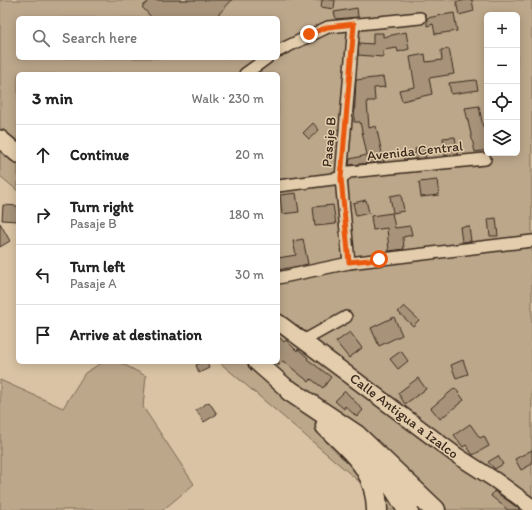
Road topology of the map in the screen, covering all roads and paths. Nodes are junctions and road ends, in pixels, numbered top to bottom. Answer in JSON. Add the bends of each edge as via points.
{"nodes":[{"id":1,"x":420,"y":18,"type":"dead end"},
{"id":2,"x":354,"y":24,"type":"junction"},
{"id":3,"x":280,"y":50,"type":"edge"},
{"id":4,"x":265,"y":60,"type":"edge"},
{"id":5,"x":248,"y":72,"type":"edge"},
{"id":6,"x":0,"y":139,"type":"edge"},
{"id":7,"x":16,"y":152,"type":"edge"},
{"id":8,"x":485,"y":159,"type":"dead end"},
{"id":9,"x":341,"y":178,"type":"junction"},
{"id":10,"x":280,"y":186,"type":"edge"},
{"id":11,"x":532,"y":240,"type":"edge"},
{"id":12,"x":349,"y":262,"type":"junction"},
{"id":13,"x":280,"y":278,"type":"edge"},
{"id":14,"x":346,"y":317,"type":"dead end"},
{"id":15,"x":280,"y":324,"type":"edge"},
{"id":16,"x":303,"y":342,"type":"junction"},
{"id":17,"x":259,"y":364,"type":"edge"},
{"id":18,"x":290,"y":391,"type":"junction"},
{"id":19,"x":532,"y":507,"type":"edge"},
{"id":20,"x":377,"y":510,"type":"edge"},
{"id":21,"x":408,"y":510,"type":"edge"},
{"id":22,"x":435,"y":510,"type":"edge"}],
"edges":[{"from":1,"to":2,"type":"street"},
{"from":2,"to":3,"type":"street","via":[[318,30]]},
{"from":2,"to":9,"type":"street","name":"Pasaje B"},
{"from":4,"to":5,"type":"street"},
{"from":6,"to":7,"type":"main road"},
{"from":8,"to":9,"type":"street","name":"Avenida Central","via":[[349,172]]},
{"from":9,"to":10,"type":"street","name":"Avenida Central"},
{"from":9,"to":12,"type":"street","name":"Pasaje B"},
{"from":11,"to":12,"type":"street"},
{"from":12,"to":13,"type":"street"},
{"from":14,"to":16,"type":"street"},
{"from":15,"to":16,"type":"street","name":"Calle Antigua a Izalco"},
{"from":16,"to":19,"type":"street","name":"Calle Antigua a Izalco","via":[[456,456]]},
{"from":17,"to":18,"type":"main road"},
{"from":18,"to":20,"type":"highway","via":[[361,460],[373,483]]},
{"from":18,"to":21,"type":"highway","via":[[370,456],[389,478]]},
{"from":18,"to":22,"type":"highway","via":[[356,435]]}]}
